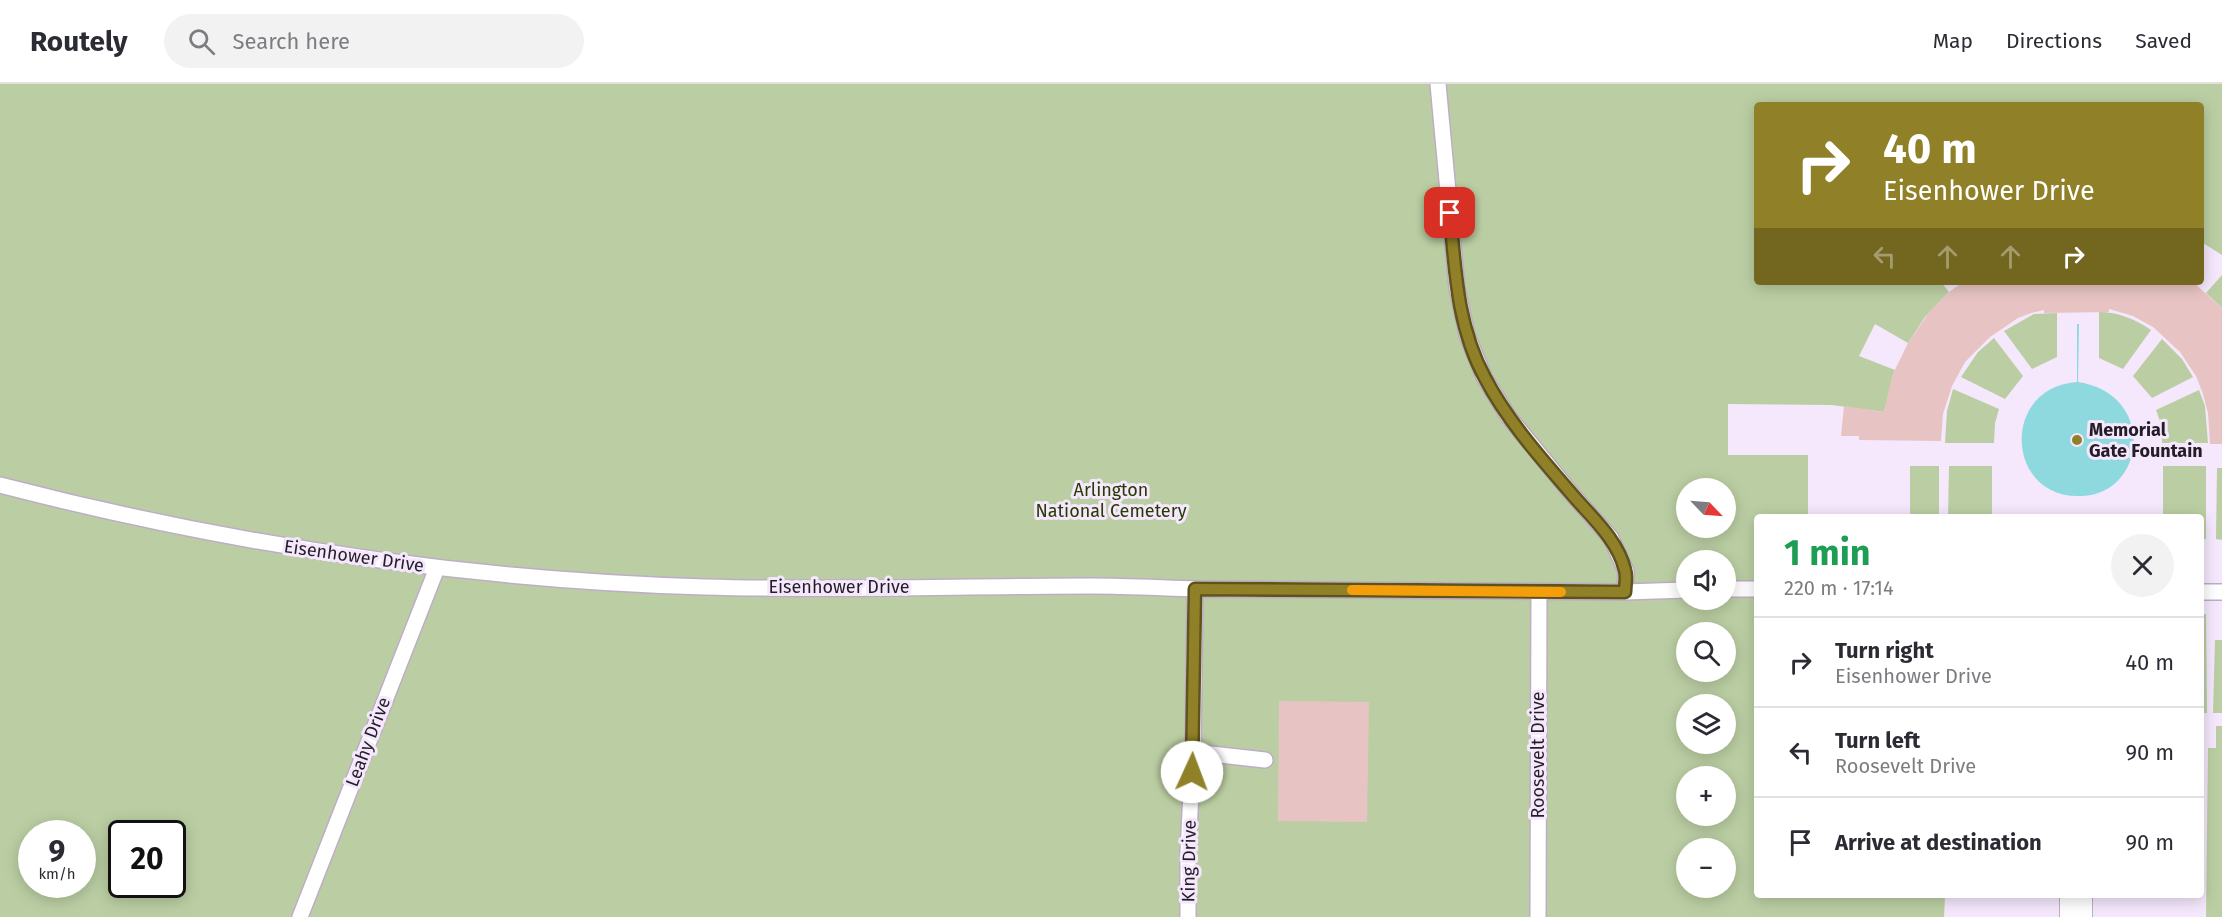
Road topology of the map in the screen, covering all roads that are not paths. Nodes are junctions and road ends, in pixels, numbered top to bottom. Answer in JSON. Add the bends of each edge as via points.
{"nodes":[{"id":1,"x":1438,"y":84,"type":"edge"},
{"id":2,"x":0,"y":485,"type":"edge"},
{"id":3,"x":437,"y":568,"type":"junction"},
{"id":4,"x":1195,"y":589,"type":"junction"},
{"id":5,"x":1736,"y":589,"type":"edge"},
{"id":6,"x":1754,"y":589,"type":"edge"},
{"id":7,"x":1676,"y":590,"type":"edge"},
{"id":8,"x":1539,"y":592,"type":"junction"},
{"id":9,"x":1625,"y":592,"type":"junction"},
{"id":10,"x":2204,"y":592,"type":"edge"},
{"id":11,"x":2222,"y":592,"type":"edge"},
{"id":12,"x":1193,"y":752,"type":"junction"},
{"id":13,"x":1265,"y":760,"type":"dead end"},
{"id":14,"x":2076,"y":898,"type":"edge"},
{"id":15,"x":300,"y":917,"type":"edge"},
{"id":16,"x":1188,"y":917,"type":"edge"},
{"id":17,"x":1538,"y":917,"type":"edge"},
{"id":18,"x":2076,"y":917,"type":"edge"}],
"edges":[{"from":1,"to":9,"type":"lane","via":[[1457,288],[1467,335],[1484,377],[1508,416],[1611,538],[1626,571]]},
{"from":2,"to":3,"type":"lane","name":"Eisenhower Drive","via":[[237,539]]},
{"from":3,"to":4,"type":"lane","name":"Eisenhower Drive","via":[[705,587]]},
{"from":3,"to":15,"type":"lane","name":"Leahy Drive"},
{"from":4,"to":8,"type":"lane","name":"Eisenhower Drive"},
{"from":4,"to":12,"type":"lane","name":"King Drive"},
{"from":5,"to":6,"type":"lane"},
{"from":7,"to":9,"type":"lane","name":"Eisenhower Drive"},
{"from":8,"to":9,"type":"lane","name":"Eisenhower Drive"},
{"from":8,"to":17,"type":"lane","name":"Roosevelt Drive"},
{"from":10,"to":11,"type":"lane"},
{"from":12,"to":13,"type":"lane"},
{"from":12,"to":16,"type":"lane","name":"King Drive"},
{"from":14,"to":18,"type":"street"}]}
